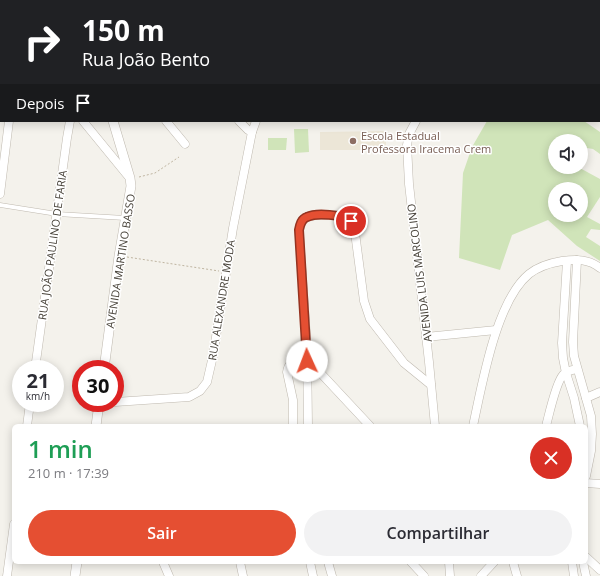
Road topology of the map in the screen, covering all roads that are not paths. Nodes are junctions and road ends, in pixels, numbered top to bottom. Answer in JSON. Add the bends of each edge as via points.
{"nodes":[{"id":1,"x":9,"y":122,"type":"edge"},
{"id":2,"x":70,"y":122,"type":"edge"},
{"id":3,"x":84,"y":122,"type":"edge"},
{"id":4,"x":112,"y":122,"type":"edge"},
{"id":5,"x":167,"y":122,"type":"edge"},
{"id":6,"x":241,"y":122,"type":"edge"},
{"id":7,"x":256,"y":122,"type":"edge"},
{"id":8,"x":415,"y":122,"type":"edge"},
{"id":9,"x":252,"y":132,"type":"junction"},
{"id":10,"x":185,"y":144,"type":"dead end"},
{"id":11,"x":130,"y":178,"type":"junction"},
{"id":12,"x":0,"y":194,"type":"edge"},
{"id":13,"x":0,"y":205,"type":"edge"},
{"id":14,"x":57,"y":214,"type":"junction"},
{"id":15,"x":126,"y":218,"type":"junction"},
{"id":16,"x":577,"y":260,"type":"junction"},
{"id":17,"x":567,"y":261,"type":"junction"},
{"id":18,"x":600,"y":268,"type":"edge"},
{"id":19,"x":496,"y":330,"type":"junction"},
{"id":20,"x":426,"y":337,"type":"junction"},
{"id":21,"x":36,"y":360,"type":"edge"},
{"id":22,"x":105,"y":360,"type":"edge"},
{"id":23,"x":307,"y":361,"type":"junction"},
{"id":24,"x":577,"y":368,"type":"junction"},
{"id":25,"x":566,"y":372,"type":"junction"},
{"id":26,"x":431,"y":385,"type":"junction"},
{"id":27,"x":600,"y":392,"type":"edge"},
{"id":28,"x":586,"y":398,"type":"junction"},
{"id":29,"x":124,"y":401,"type":"edge"},
{"id":30,"x":29,"y":412,"type":"edge"},
{"id":31,"x":98,"y":412,"type":"edge"},
{"id":32,"x":27,"y":424,"type":"edge"},
{"id":33,"x":96,"y":424,"type":"edge"},
{"id":34,"x":293,"y":424,"type":"edge"},
{"id":35,"x":308,"y":424,"type":"edge"},
{"id":36,"x":368,"y":424,"type":"edge"},
{"id":37,"x":435,"y":424,"type":"edge"},
{"id":38,"x":472,"y":424,"type":"edge"},
{"id":39,"x":547,"y":424,"type":"edge"},
{"id":40,"x":580,"y":424,"type":"edge"},
{"id":41,"x":588,"y":466,"type":"edge"},
{"id":42,"x":588,"y":483,"type":"edge"},
{"id":43,"x":600,"y":484,"type":"edge"},
{"id":44,"x":12,"y":539,"type":"edge"},
{"id":45,"x":588,"y":559,"type":"edge"},
{"id":46,"x":77,"y":564,"type":"edge"},
{"id":47,"x":164,"y":564,"type":"edge"},
{"id":48,"x":240,"y":564,"type":"edge"},
{"id":49,"x":310,"y":564,"type":"edge"},
{"id":50,"x":329,"y":564,"type":"edge"},
{"id":51,"x":413,"y":564,"type":"edge"},
{"id":52,"x":449,"y":564,"type":"edge"},
{"id":53,"x":492,"y":564,"type":"edge"},
{"id":54,"x":513,"y":564,"type":"edge"},
{"id":55,"x":572,"y":564,"type":"edge"},
{"id":56,"x":583,"y":564,"type":"edge"},
{"id":57,"x":600,"y":570,"type":"edge"},
{"id":58,"x":332,"y":575,"type":"edge"},
{"id":59,"x":7,"y":576,"type":"edge"},
{"id":60,"x":75,"y":576,"type":"edge"},
{"id":61,"x":169,"y":576,"type":"edge"},
{"id":62,"x":243,"y":576,"type":"edge"},
{"id":63,"x":313,"y":576,"type":"edge"},
{"id":64,"x":424,"y":576,"type":"edge"},
{"id":65,"x":450,"y":576,"type":"edge"},
{"id":66,"x":481,"y":576,"type":"edge"},
{"id":67,"x":516,"y":576,"type":"edge"},
{"id":68,"x":574,"y":576,"type":"edge"},
{"id":69,"x":586,"y":576,"type":"edge"}],
"edges":[{"from":1,"to":12,"type":"street"},
{"from":2,"to":14,"type":"street","name":"RUA JOÃO PAULINO DE FARIA"},
{"from":3,"to":11,"type":"street","name":"AVENIDA MARTINO BASSO"},
{"from":4,"to":11,"type":"street"},
{"from":5,"to":10,"type":"street"},
{"from":6,"to":9,"type":"street"},
{"from":7,"to":9,"type":"street","name":"RUA ALEXANDRE MODA"},
{"from":8,"to":20,"type":"street","name":"AVENIDA LUIS MARCOLINO","via":[[407,145]]},
{"from":9,"to":29,"type":"street","name":"RUA ALEXANDRE MODA","via":[[207,382],[204,388],[188,397]]},
{"from":11,"to":15,"type":"street","name":"AVENIDA MARTINO BASSO"},
{"from":13,"to":14,"type":"lane"},
{"from":14,"to":15,"type":"lane"},
{"from":14,"to":21,"type":"street","name":"RUA JOÃO PAULINO DE FARIA"},
{"from":15,"to":22,"type":"street","name":"AVENIDA MARTINO BASSO"},
{"from":16,"to":17,"type":"street"},
{"from":16,"to":18,"type":"street","via":[[587,261]]},
{"from":16,"to":24,"type":"street","via":[[573,342]]},
{"from":17,"to":19,"type":"street","via":[[548,264],[528,275],[515,291]]},
{"from":17,"to":25,"type":"street","via":[[562,343]]},
{"from":19,"to":20,"type":"street"},
{"from":19,"to":38,"type":"street"},
{"from":20,"to":26,"type":"street","name":"AVENIDA LUIS MARCOLINO"},
{"from":23,"to":26,"type":"street","via":[[299,230],[302,220],[307,217],[336,215],[348,219],[354,225],[364,301],[370,319],[404,363]]},
{"from":23,"to":34,"type":"street","via":[[297,361],[288,368]]},
{"from":23,"to":35,"type":"street"},
{"from":23,"to":36,"type":"street"},
{"from":24,"to":25,"type":"street"},
{"from":24,"to":28,"type":"street"},
{"from":25,"to":39,"type":"street","via":[[558,384]]},
{"from":25,"to":40,"type":"street"},
{"from":26,"to":37,"type":"street","name":"AVENIDA LUIS MARCOLINO"},
{"from":27,"to":28,"type":"street"},
{"from":28,"to":41,"type":"street","via":[[592,434]]},
{"from":30,"to":32,"type":"street"},
{"from":31,"to":33,"type":"street"},
{"from":42,"to":43,"type":"street"},
{"from":44,"to":59,"type":"street"},
{"from":45,"to":57,"type":"street"},
{"from":46,"to":60,"type":"street"},
{"from":47,"to":61,"type":"street"},
{"from":48,"to":62,"type":"street"},
{"from":49,"to":63,"type":"street"},
{"from":50,"to":58,"type":"street"},
{"from":51,"to":64,"type":"street"},
{"from":52,"to":65,"type":"street"},
{"from":53,"to":66,"type":"street"},
{"from":54,"to":67,"type":"street"},
{"from":55,"to":68,"type":"street"},
{"from":56,"to":69,"type":"street"}]}
